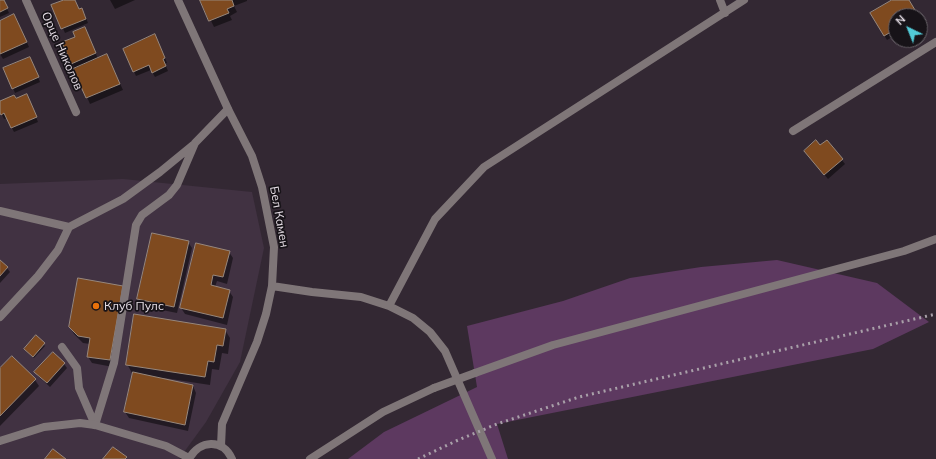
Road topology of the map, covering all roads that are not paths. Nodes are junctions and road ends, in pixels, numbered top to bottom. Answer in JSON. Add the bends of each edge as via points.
{"nodes":[{"id":1,"x":26,"y":0,"type":"edge"},
{"id":2,"x":178,"y":0,"type":"edge"},
{"id":3,"x":720,"y":0,"type":"edge"},
{"id":4,"x":744,"y":0,"type":"edge"},
{"id":5,"x":725,"y":12,"type":"junction"},
{"id":6,"x":936,"y":42,"type":"edge"},
{"id":7,"x":228,"y":109,"type":"junction"},
{"id":8,"x":76,"y":112,"type":"dead end"},
{"id":9,"x":793,"y":131,"type":"dead end"},
{"id":10,"x":195,"y":143,"type":"junction"},
{"id":11,"x":0,"y":211,"type":"edge"},
{"id":12,"x":69,"y":227,"type":"junction"},
{"id":13,"x":936,"y":239,"type":"edge"},
{"id":14,"x":272,"y":286,"type":"junction"},
{"id":15,"x":389,"y":306,"type":"junction"},
{"id":16,"x":0,"y":317,"type":"edge"},
{"id":17,"x":62,"y":347,"type":"dead end"},
{"id":18,"x":95,"y":425,"type":"junction"},
{"id":19,"x":0,"y":441,"type":"edge"},
{"id":20,"x":221,"y":446,"type":"junction"},
{"id":21,"x":189,"y":459,"type":"edge"},
{"id":22,"x":232,"y":459,"type":"edge"},
{"id":23,"x":310,"y":459,"type":"edge"},
{"id":24,"x":492,"y":459,"type":"edge"}],
"edges":[{"from":1,"to":8,"type":"street","name":"Орце Николов"},
{"from":2,"to":7,"type":"street","name":"Бел Камен"},
{"from":3,"to":5,"type":"street"},
{"from":4,"to":5,"type":"street"},
{"from":5,"to":15,"type":"street","via":[[484,167],[435,219]]},
{"from":6,"to":9,"type":"street"},
{"from":7,"to":10,"type":"street"},
{"from":7,"to":14,"type":"street","name":"Бел Камен","via":[[252,156],[262,187],[274,247]]},
{"from":10,"to":12,"type":"street","via":[[123,199]]},
{"from":10,"to":18,"type":"street","via":[[177,185],[169,195],[142,215],[136,225],[114,363]]},
{"from":11,"to":12,"type":"street"},
{"from":12,"to":16,"type":"street","via":[[58,250]]},
{"from":13,"to":23,"type":"street","bridge":true,"via":[[904,252],[553,345],[434,388],[383,412]]},
{"from":14,"to":15,"type":"street","via":[[361,297]]},
{"from":14,"to":20,"type":"street","name":"Бел Камен","via":[[257,342],[222,424]]},
{"from":15,"to":24,"type":"street","via":[[413,318],[430,332],[445,351]]},
{"from":17,"to":18,"type":"street","via":[[77,368],[79,388]]},
{"from":18,"to":19,"type":"street","via":[[80,423],[44,427]]},
{"from":18,"to":21,"type":"street","via":[[166,446]]},
{"from":20,"to":21,"type":"street","via":[[206,444]]},
{"from":20,"to":22,"type":"street"}]}
